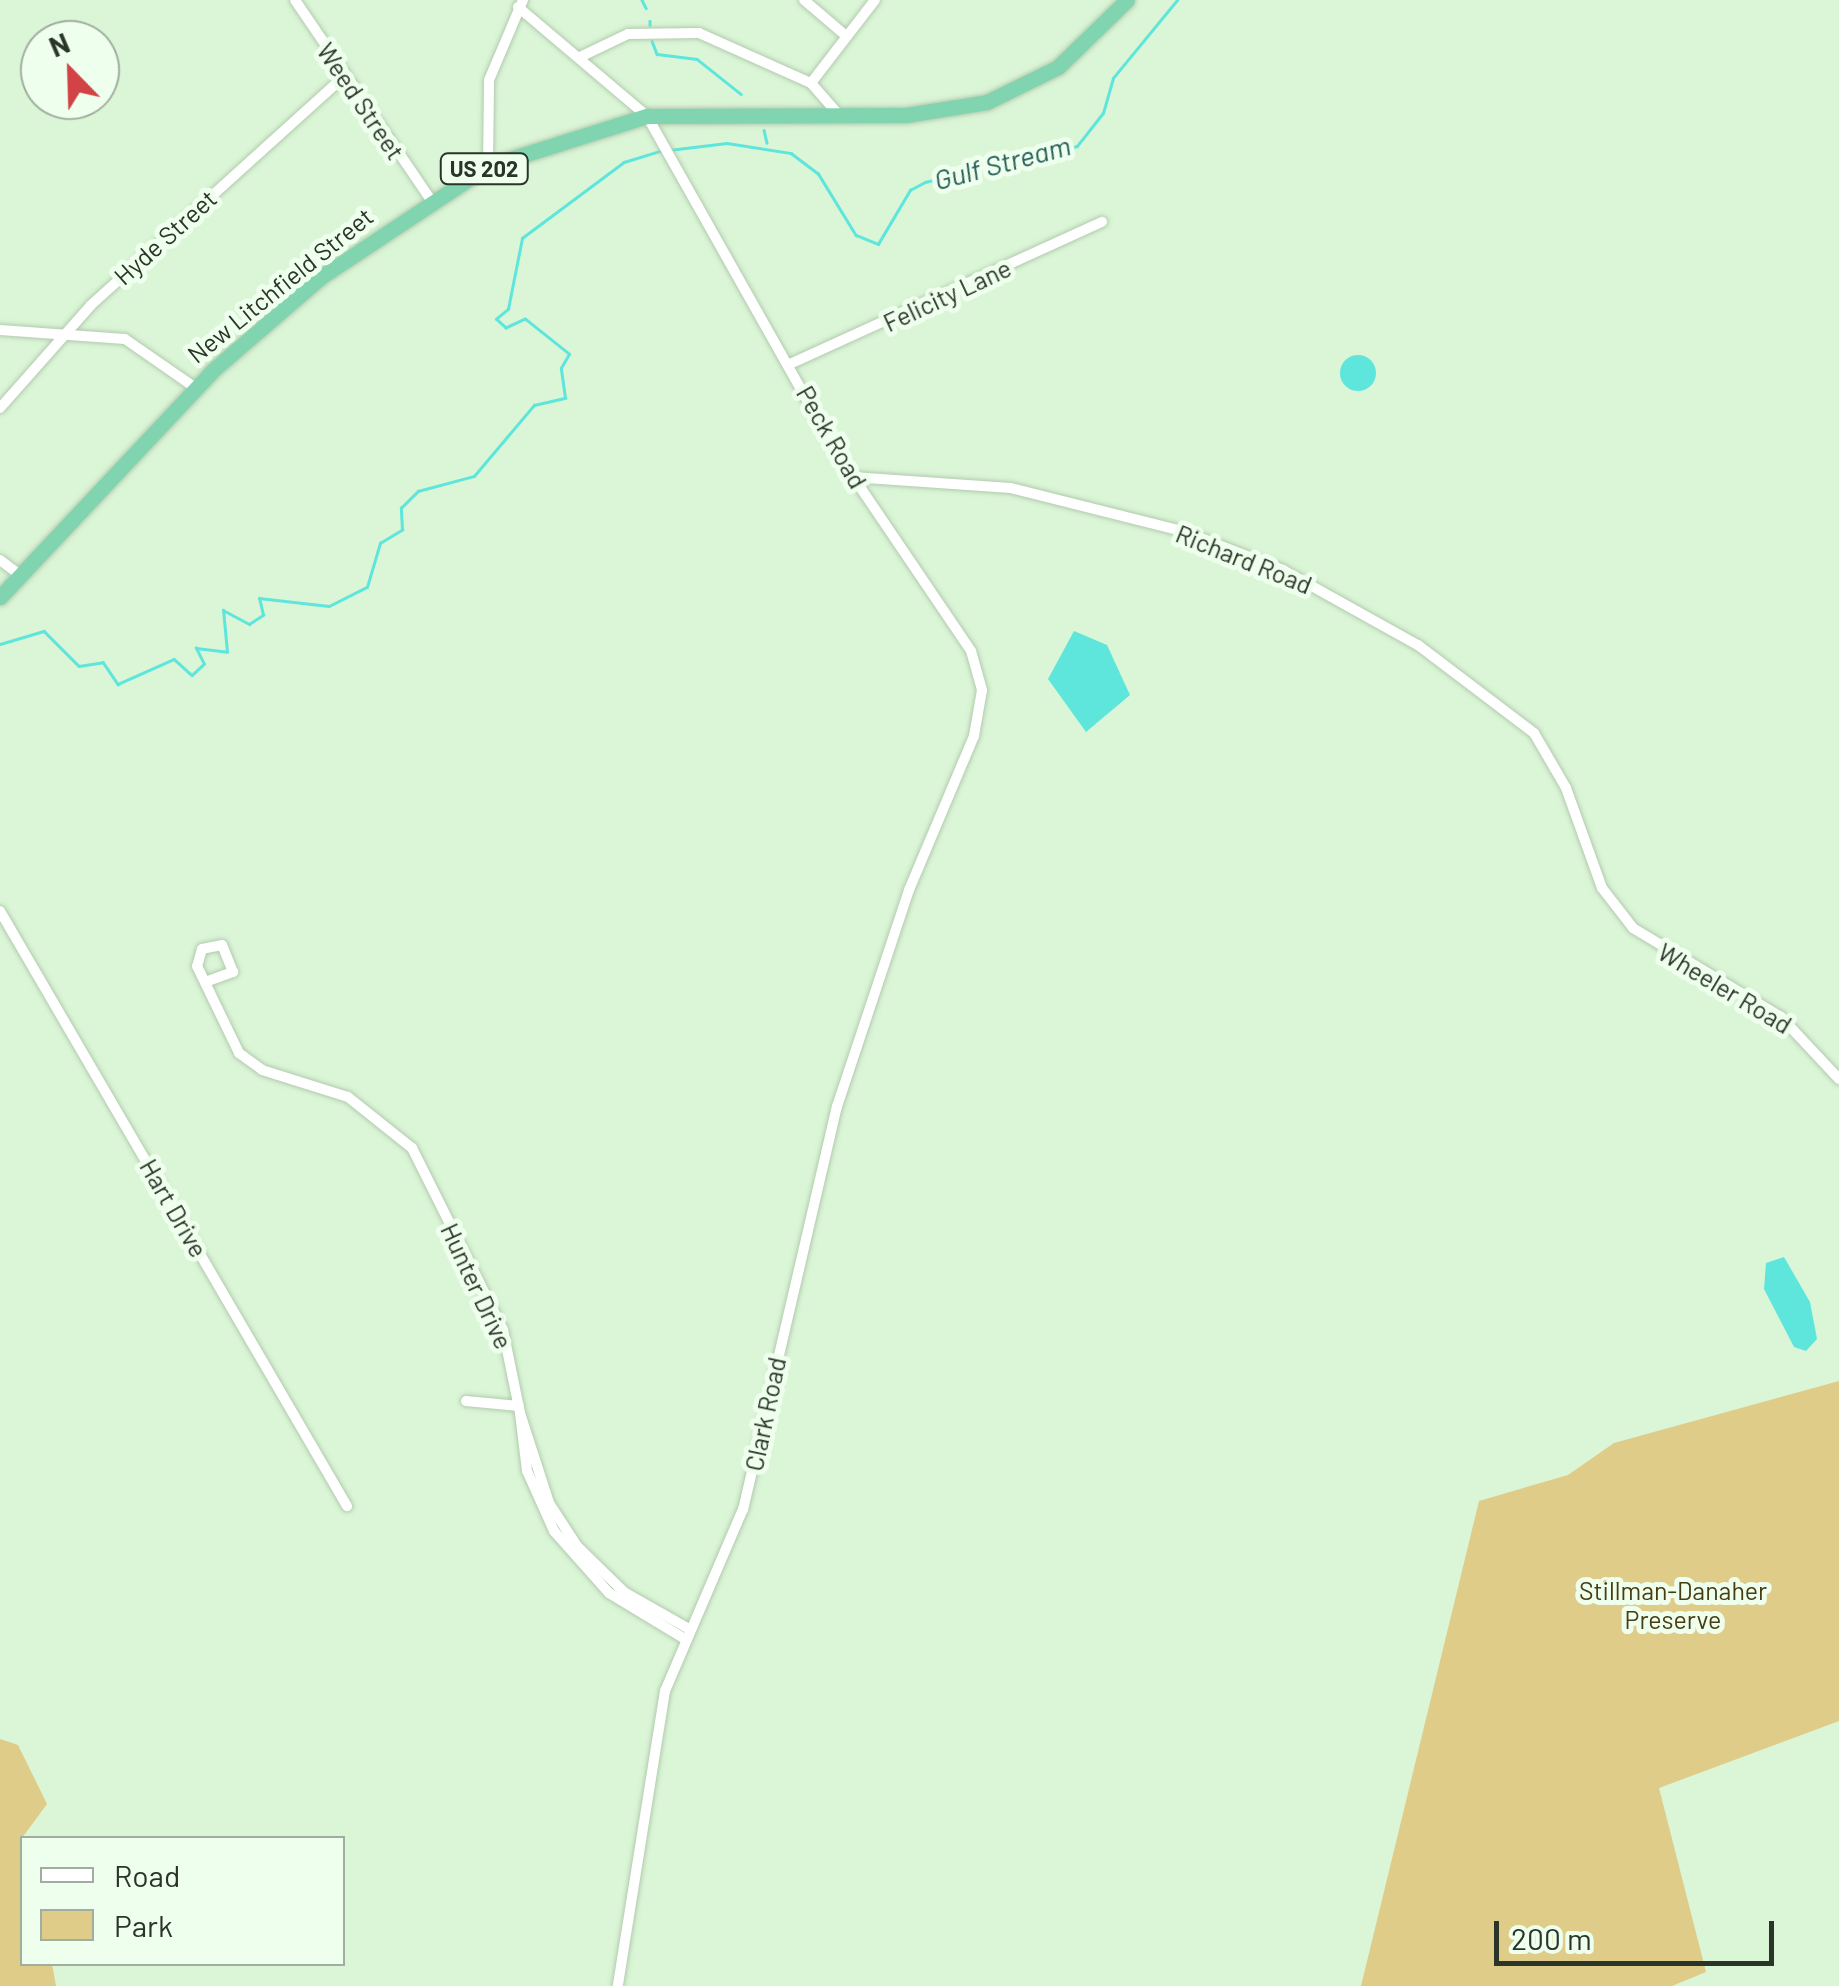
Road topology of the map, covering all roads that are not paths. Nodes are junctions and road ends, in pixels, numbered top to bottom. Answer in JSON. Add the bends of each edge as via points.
{"nodes":[{"id":1,"x":295,"y":0,"type":"edge"},
{"id":2,"x":804,"y":0,"type":"edge"},
{"id":3,"x":874,"y":0,"type":"edge"},
{"id":4,"x":1127,"y":0,"type":"edge"},
{"id":5,"x":520,"y":4,"type":"edge"},
{"id":6,"x":844,"y":35,"type":"junction"},
{"id":7,"x":582,"y":56,"type":"junction"},
{"id":8,"x":343,"y":77,"type":"junction"},
{"id":9,"x":812,"y":83,"type":"junction"},
{"id":10,"x":838,"y":114,"type":"junction"},
{"id":11,"x":647,"y":116,"type":"junction"},
{"id":12,"x":488,"y":166,"type":"junction"},
{"id":13,"x":430,"y":200,"type":"junction"},
{"id":14,"x":1102,"y":222,"type":"dead end"},
{"id":15,"x":0,"y":330,"type":"edge"},
{"id":16,"x":74,"y":332,"type":"junction"},
{"id":17,"x":790,"y":364,"type":"junction"},
{"id":18,"x":194,"y":387,"type":"junction"},
{"id":19,"x":0,"y":408,"type":"edge"},
{"id":20,"x":852,"y":477,"type":"junction"},
{"id":21,"x":0,"y":560,"type":"edge"},
{"id":22,"x":20,"y":575,"type":"junction"},
{"id":23,"x":0,"y":597,"type":"edge"},
{"id":24,"x":1566,"y":788,"type":"joint"},
{"id":25,"x":927,"y":844,"type":"joint"},
{"id":26,"x":0,"y":910,"type":"edge"},
{"id":27,"x":208,"y":981,"type":"dead end"},
{"id":28,"x":1839,"y":1079,"type":"edge"},
{"id":29,"x":466,"y":1401,"type":"dead end"},
{"id":30,"x":519,"y":1409,"type":"junction"},
{"id":31,"x":347,"y":1506,"type":"dead end"},
{"id":32,"x":687,"y":1634,"type":"junction"},
{"id":33,"x":618,"y":1986,"type":"edge"}],
"edges":[{"from":1,"to":8,"type":"street","name":"Weed Street"},
{"from":2,"to":6,"type":"street"},
{"from":3,"to":6,"type":"street"},
{"from":4,"to":10,"type":"highway","name":"New Litchfield Street","number":"US 202","via":[[1058,67],[988,102]]},
{"from":5,"to":7,"type":"street","name":"Peck Road"},
{"from":5,"to":12,"type":"street","via":[[490,80]]},
{"from":6,"to":9,"type":"street"},
{"from":7,"to":9,"type":"street","via":[[628,34],[699,32]]},
{"from":7,"to":11,"type":"street","name":"Peck Road"},
{"from":8,"to":13,"type":"street","name":"Weed Street"},
{"from":8,"to":16,"type":"street","name":"Hyde Street","via":[[91,305]]},
{"from":9,"to":10,"type":"street"},
{"from":10,"to":11,"type":"highway","name":"New Litchfield Street","number":"US 202"},
{"from":11,"to":12,"type":"highway","name":"New Litchfield Street","number":"US 202"},
{"from":11,"to":17,"type":"street","name":"Peck Road"},
{"from":12,"to":13,"type":"highway","name":"New Litchfield Street","number":"US 202"},
{"from":13,"to":18,"type":"highway","name":"New Litchfield Street","number":"US 202","via":[[298,296]]},
{"from":14,"to":17,"type":"street","name":"Felicity Lane"},
{"from":15,"to":16,"type":"street"},
{"from":16,"to":18,"type":"street","via":[[125,339]]},
{"from":16,"to":19,"type":"street","name":"Hyde Street"},
{"from":17,"to":20,"type":"street","name":"Peck Road"},
{"from":18,"to":22,"type":"highway","name":"New Litchfield Street","number":"US 202"},
{"from":20,"to":24,"type":"street","name":"Richard Road","via":[[1010,488],[1182,531],[1283,570],[1497,699],[1534,733]]},
{"from":20,"to":25,"type":"street","name":"Peck Road","via":[[971,650],[982,690],[974,736]]},
{"from":21,"to":22,"type":"street"},
{"from":22,"to":23,"type":"highway","name":"New Litchfield Street","number":"US 202"},
{"from":24,"to":28,"type":"street","name":"Wheeler Road","via":[[1598,880],[1623,918],[1669,958],[1781,1017]]},
{"from":25,"to":32,"type":"street","name":"Clark Road","via":[[814,1185],[746,1497]]},
{"from":26,"to":31,"type":"street","name":"Hart Drive"},
{"from":27,"to":30,"type":"street","name":"Hunter Drive","via":[[208,1000],[254,1066],[348,1098],[412,1148],[503,1330]]},
{"from":29,"to":30,"type":"street"},
{"from":30,"to":32,"type":"street","name":"Hunter Drive","via":[[549,1503],[598,1577]]},
{"from":32,"to":33,"type":"street","name":"Clark Road","via":[[660,1714]]}]}
